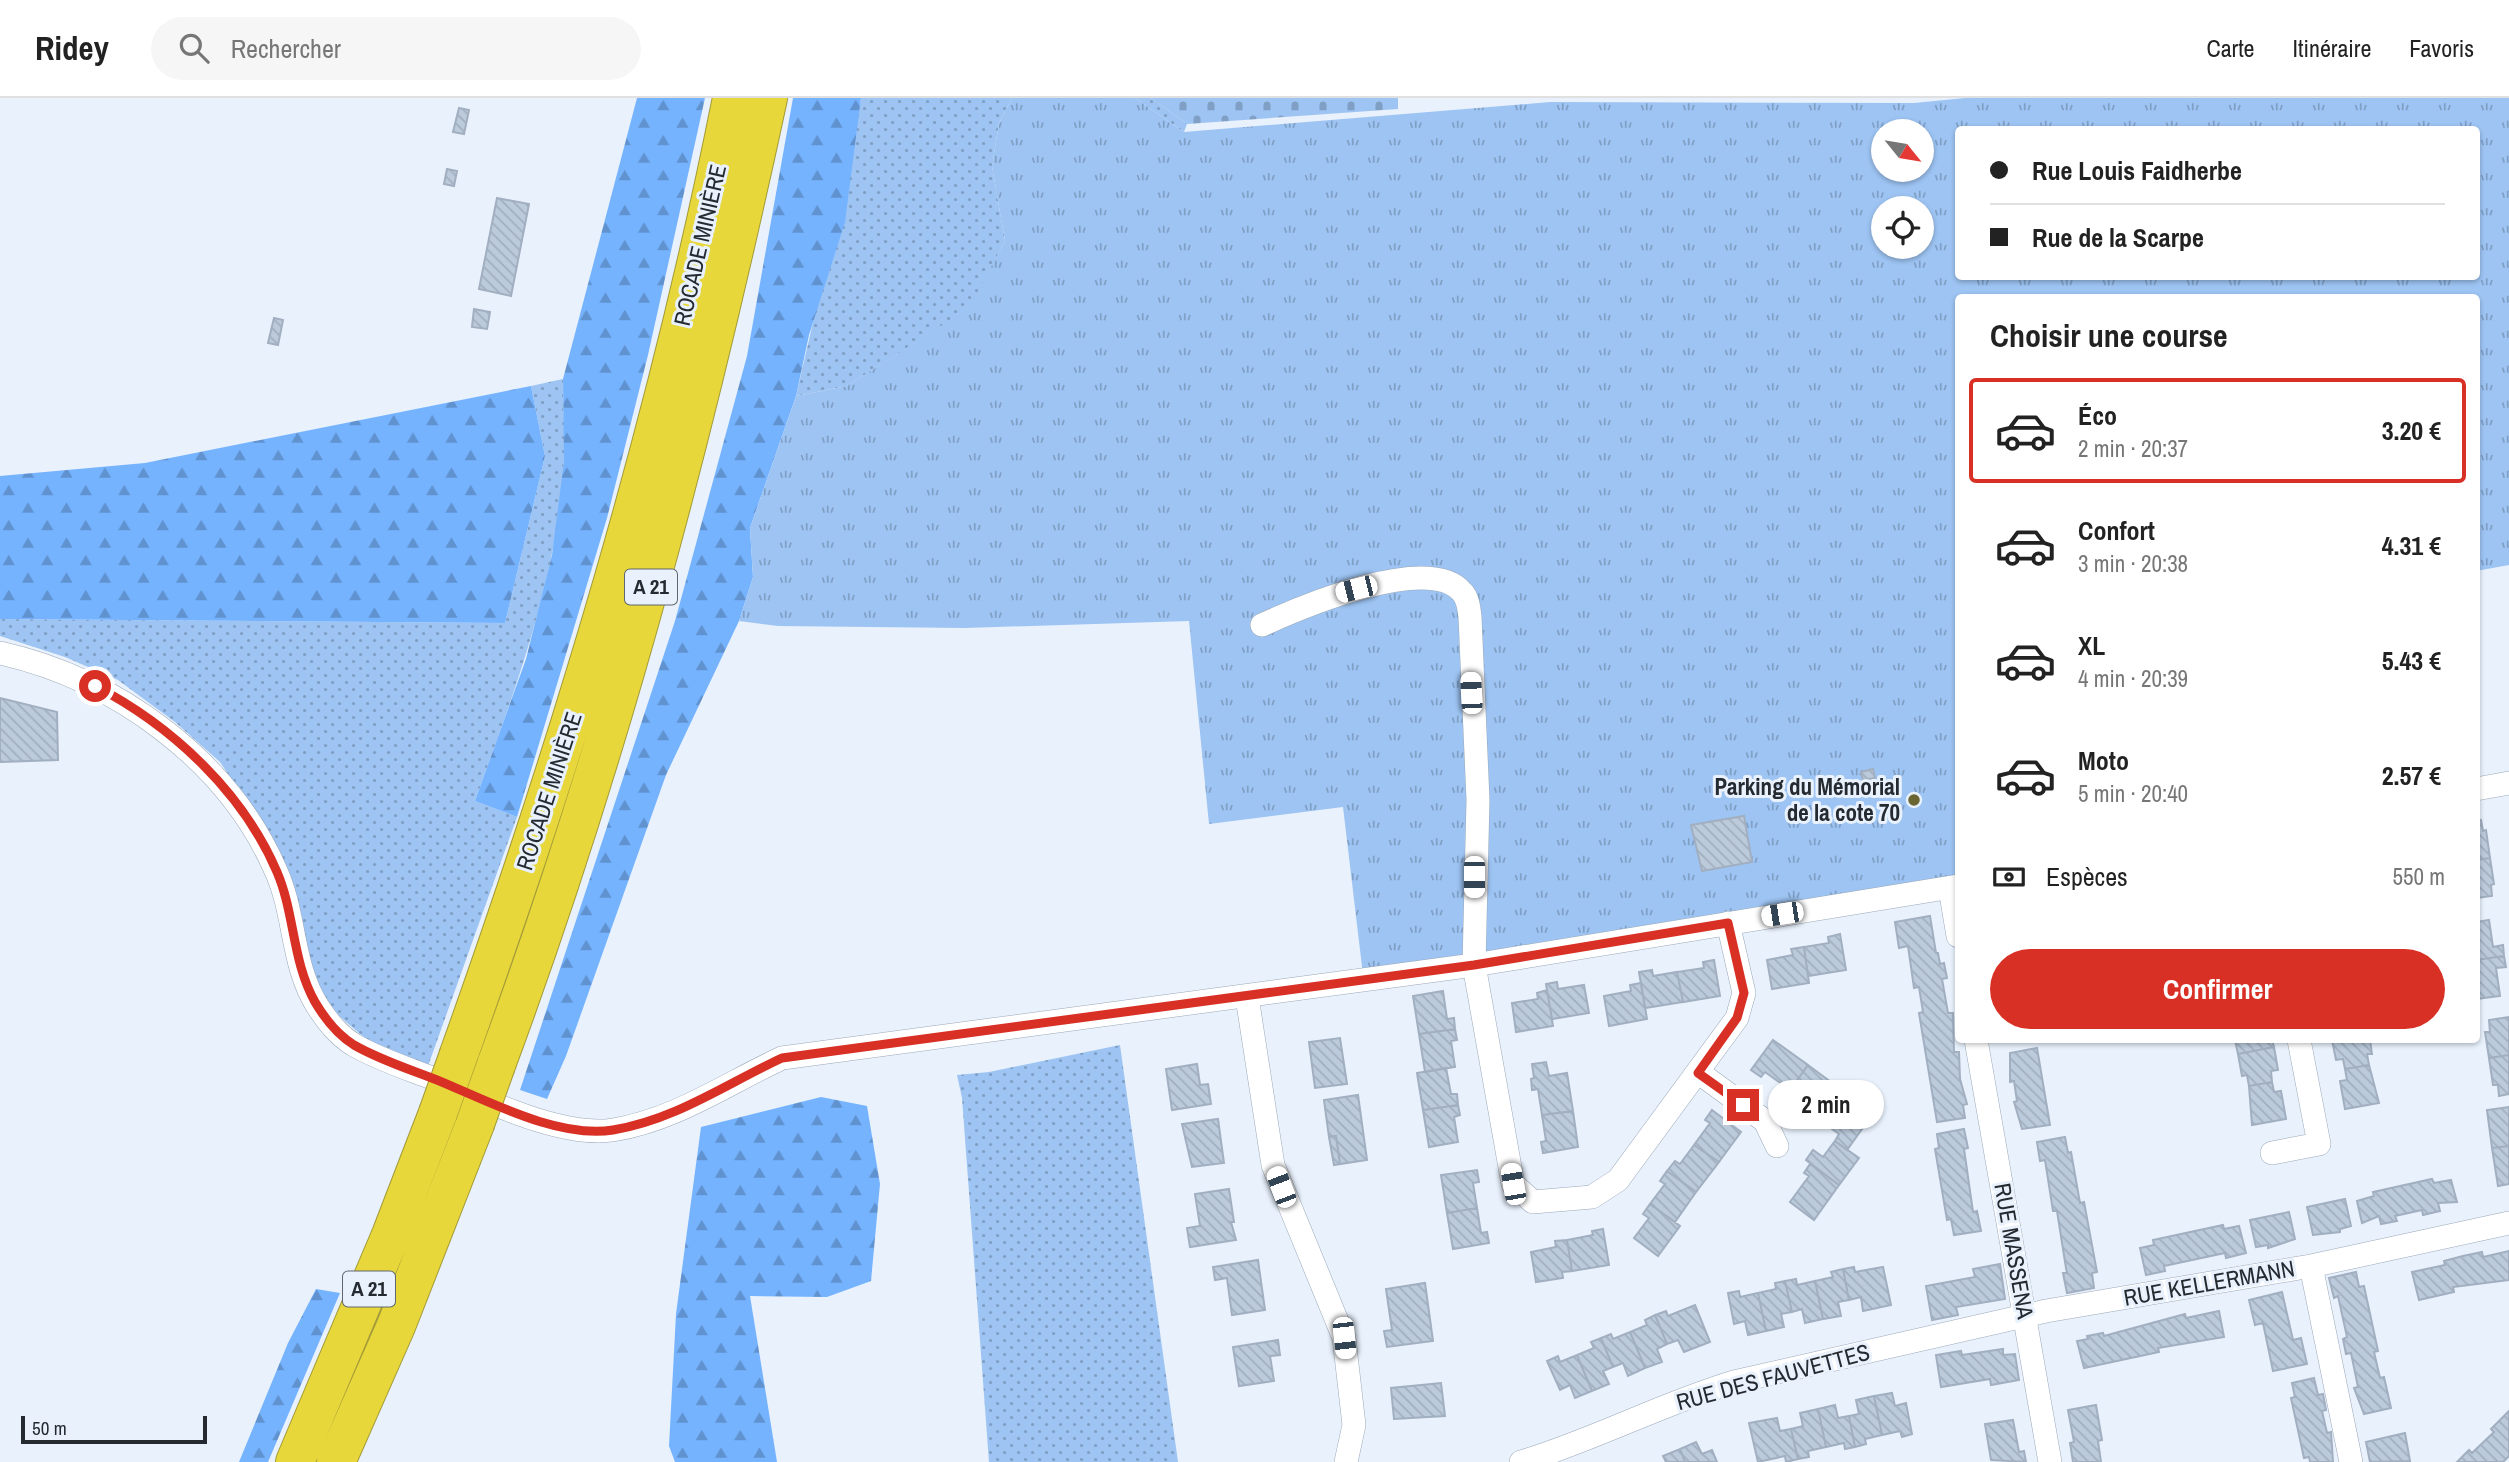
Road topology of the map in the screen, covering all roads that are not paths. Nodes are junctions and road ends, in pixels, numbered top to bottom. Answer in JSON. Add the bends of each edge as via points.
{"nodes":[{"id":1,"x":732,"y":98,"type":"edge"},
{"id":2,"x":768,"y":98,"type":"edge"},
{"id":3,"x":1262,"y":625,"type":"dead end"},
{"id":4,"x":0,"y":653,"type":"edge"},
{"id":5,"x":2480,"y":783,"type":"edge"},
{"id":6,"x":2509,"y":783,"type":"edge"},
{"id":7,"x":1954,"y":887,"type":"edge"},
{"id":8,"x":1728,"y":923,"type":"junction"},
{"id":9,"x":1474,"y":965,"type":"junction"},
{"id":10,"x":1247,"y":997,"type":"junction"},
{"id":11,"x":1977,"y":1043,"type":"edge"},
{"id":12,"x":2300,"y":1043,"type":"edge"},
{"id":13,"x":1698,"y":1073,"type":"junction"},
{"id":14,"x":1777,"y":1146,"type":"dead end"},
{"id":15,"x":2272,"y":1153,"type":"dead end"},
{"id":16,"x":2509,"y":1223,"type":"edge"},
{"id":17,"x":2311,"y":1266,"type":"junction"},
{"id":18,"x":2025,"y":1316,"type":"junction"},
{"id":19,"x":1910,"y":1343,"type":"joint"},
{"id":20,"x":295,"y":1462,"type":"edge"},
{"id":21,"x":336,"y":1462,"type":"edge"},
{"id":22,"x":1346,"y":1462,"type":"edge"},
{"id":23,"x":1521,"y":1462,"type":"edge"},
{"id":24,"x":2050,"y":1462,"type":"edge"},
{"id":25,"x":2351,"y":1462,"type":"edge"}],
"edges":[{"from":1,"to":20,"type":"highway","name":"ROCADE MINIÈRE","number":"A 21","bridge":true,"via":[[688,304],[646,470],[544,809],[438,1113]]},
{"from":2,"to":21,"type":"highway","name":"ROCADE MINIÈRE","number":"A 21","bridge":true,"via":[[698,407],[643,616],[547,927],[396,1326]]},
{"from":3,"to":9,"type":"street","via":[[1330,596],[1383,582],[1435,579],[1464,593],[1470,617],[1478,800]]},
{"from":4,"to":10,"type":"street","via":[[76,676],[114,696],[169,736],[219,782],[250,822],[277,873],[301,974],[336,1031],[375,1055],[558,1126],[609,1131],[643,1124],[686,1108],[782,1058]]},
{"from":5,"to":6,"type":"street"},
{"from":7,"to":8,"type":"street"},
{"from":8,"to":9,"type":"street"},
{"from":8,"to":13,"type":"street","via":[[1744,993],[1737,1018]]},
{"from":9,"to":10,"type":"street"},
{"from":9,"to":13,"type":"street","via":[[1513,1184],[1533,1202],[1592,1197],[1618,1180]]},
{"from":10,"to":22,"type":"street","via":[[1273,1165],[1344,1338],[1354,1425]]},
{"from":11,"to":18,"type":"street","name":"RUE MASSENA"},
{"from":12,"to":15,"type":"street","via":[[2319,1144]]},
{"from":13,"to":14,"type":"street","via":[[1765,1122]]},
{"from":16,"to":17,"type":"street","name":"RUE KELLERMANN"},
{"from":17,"to":18,"type":"street","name":"RUE KELLERMANN"},
{"from":17,"to":25,"type":"street"},
{"from":18,"to":19,"type":"street","name":"RUE KELLERMANN"},
{"from":18,"to":24,"type":"street","name":"RUE MASSENA"},
{"from":19,"to":23,"type":"street","name":"RUE DES FAUVETTES","via":[[1688,1396],[1562,1450]]}]}
